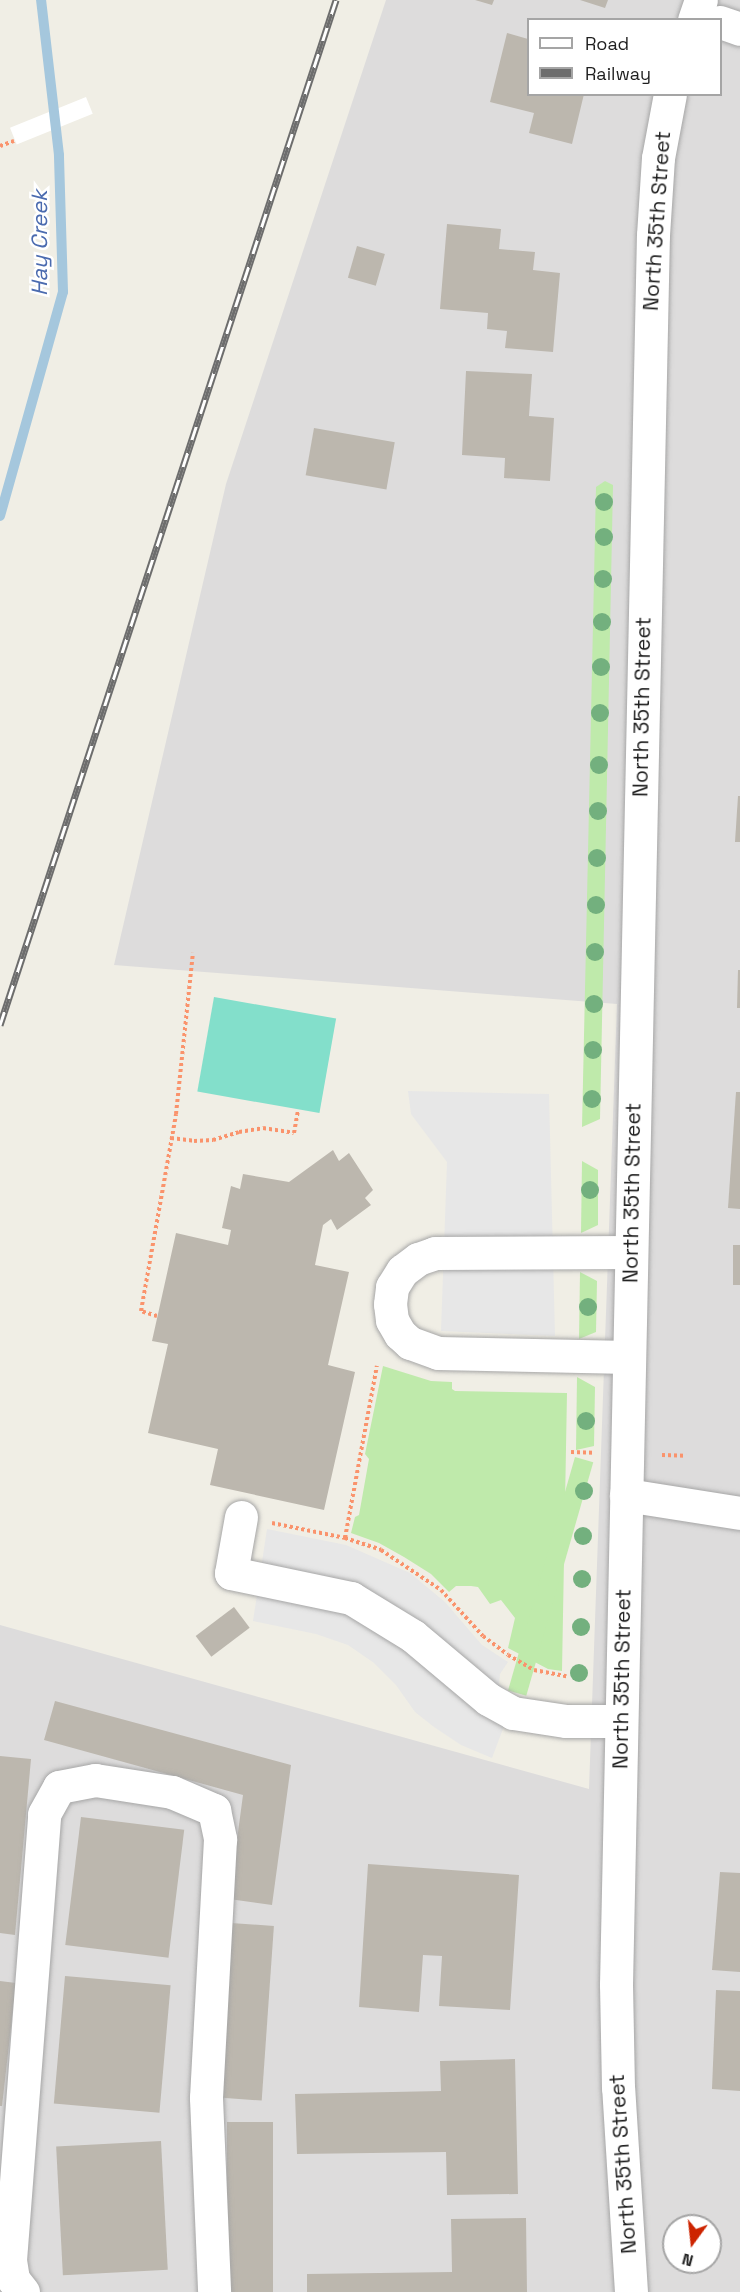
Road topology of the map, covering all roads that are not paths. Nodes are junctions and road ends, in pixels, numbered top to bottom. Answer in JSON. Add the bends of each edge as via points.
{"nodes":[{"id":1,"x":722,"y":22,"type":"edge"},
{"id":2,"x":740,"y":29,"type":"edge"},
{"id":3,"x":670,"y":96,"type":"edge"},
{"id":4,"x":631,"y":1252,"type":"junction"},
{"id":5,"x":629,"y":1358,"type":"junction"},
{"id":6,"x":626,"y":1495,"type":"junction"},
{"id":7,"x":740,"y":1513,"type":"edge"},
{"id":8,"x":241,"y":1518,"type":"road end"},
{"id":9,"x":621,"y":1721,"type":"junction"},
{"id":10,"x":23,"y":2292,"type":"edge"},
{"id":11,"x":214,"y":2292,"type":"edge"},
{"id":12,"x":631,"y":2292,"type":"edge"}],
"edges":[{"from":1,"to":2,"type":"street"},
{"from":3,"to":4,"type":"street","name":"North 35th Street","via":[[658,158],[652,235]]},
{"from":4,"to":5,"type":"street","name":"North 35th Street"},
{"from":4,"to":5,"type":"street","via":[[435,1253],[402,1271],[390,1304],[392,1320],[400,1334],[410,1343],[438,1353]]},
{"from":5,"to":6,"type":"street","name":"North 35th Street"},
{"from":6,"to":7,"type":"street"},
{"from":6,"to":9,"type":"street","name":"North 35th Street"},
{"from":8,"to":9,"type":"street","via":[[231,1573],[351,1598],[413,1636],[488,1699],[513,1713],[566,1721]]},
{"from":9,"to":12,"type":"street","name":"North 35th Street","via":[[616,2037]]},
{"from":10,"to":11,"type":"street","via":[[13,2279],[10,2260],[44,1814],[59,1787],[95,1780],[172,1792],[214,1810],[220,1839],[206,2098]]}]}
